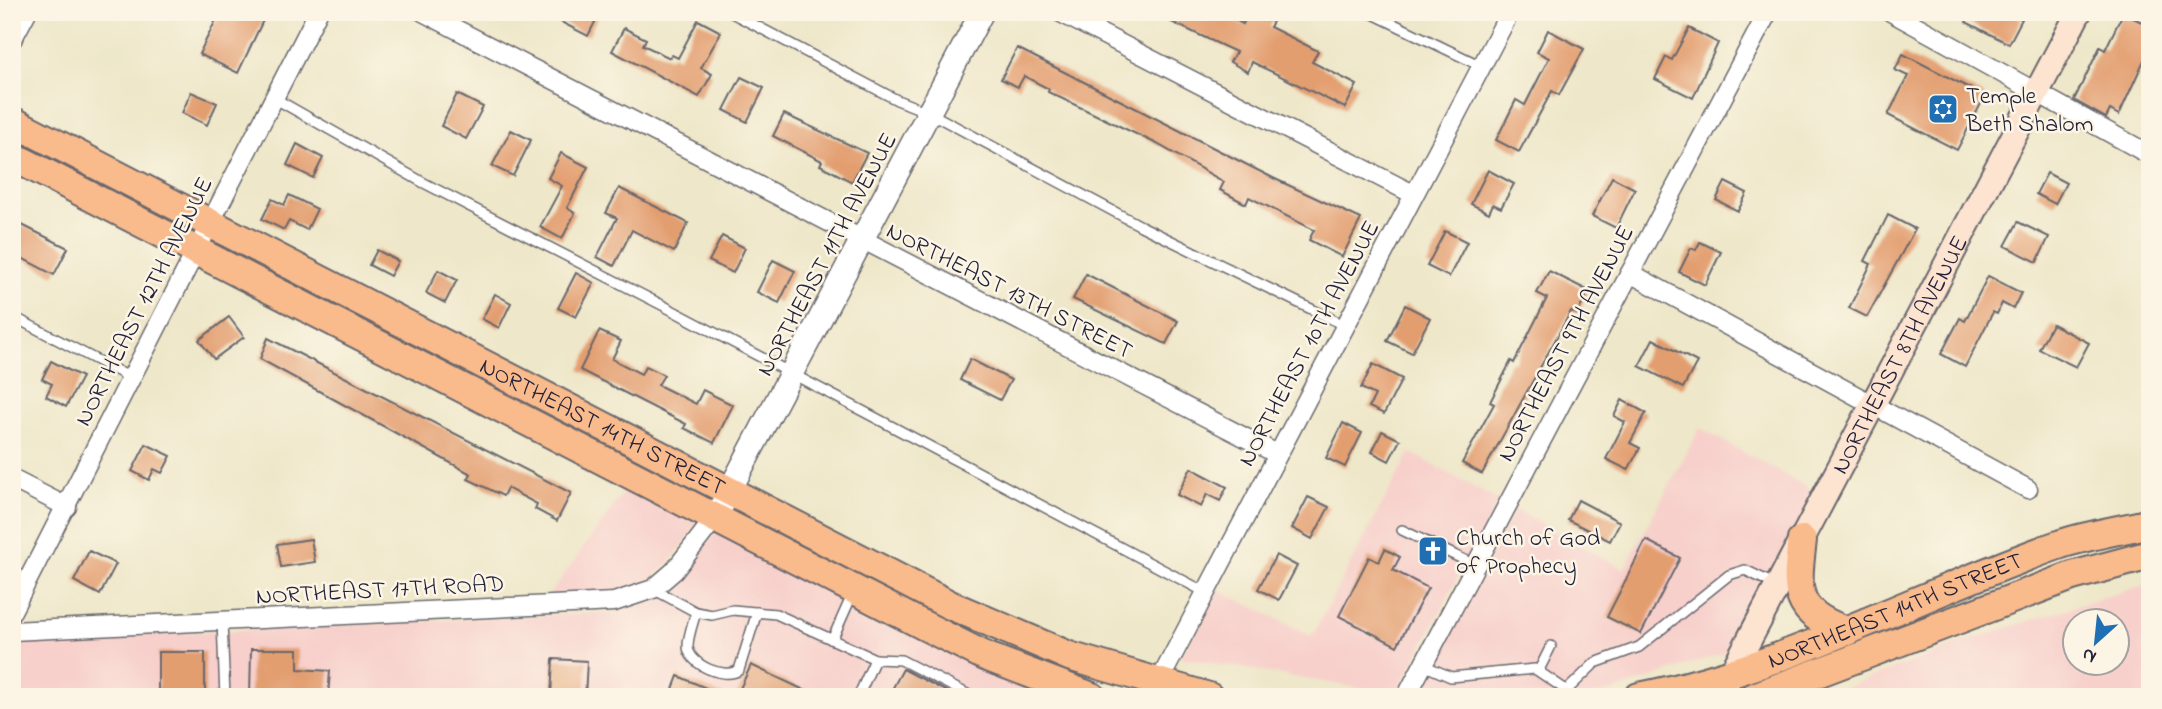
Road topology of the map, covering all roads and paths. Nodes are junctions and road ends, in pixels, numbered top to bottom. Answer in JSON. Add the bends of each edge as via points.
{"nodes":[{"id":1,"x":27,"y":12,"type":"edge"},
{"id":2,"x":318,"y":12,"type":"edge"},
{"id":3,"x":423,"y":12,"type":"edge"},
{"id":4,"x":730,"y":12,"type":"edge"},
{"id":5,"x":982,"y":12,"type":"edge"},
{"id":6,"x":1059,"y":12,"type":"edge"},
{"id":7,"x":1369,"y":12,"type":"edge"},
{"id":8,"x":1510,"y":12,"type":"edge"},
{"id":9,"x":1768,"y":12,"type":"edge"},
{"id":10,"x":1891,"y":12,"type":"edge"},
{"id":11,"x":2079,"y":12,"type":"edge"},
{"id":12,"x":12,"y":40,"type":"edge"},
{"id":13,"x":1481,"y":66,"type":"junction"},
{"id":14,"x":2038,"y":91,"type":"junction"},
{"id":15,"x":274,"y":98,"type":"junction"},
{"id":16,"x":930,"y":113,"type":"junction"},
{"id":17,"x":12,"y":121,"type":"edge"},
{"id":18,"x":2150,"y":155,"type":"edge"},
{"id":19,"x":12,"y":156,"type":"edge"},
{"id":20,"x":1413,"y":194,"type":"junction"},
{"id":21,"x":209,"y":224,"type":"junction"},
{"id":22,"x":863,"y":243,"type":"junction"},
{"id":23,"x":195,"y":251,"type":"junction"},
{"id":24,"x":1630,"y":273,"type":"junction"},
{"id":25,"x":12,"y":316,"type":"edge"},
{"id":26,"x":1344,"y":325,"type":"junction"},
{"id":27,"x":792,"y":375,"type":"junction"},
{"id":28,"x":131,"y":378,"type":"junction"},
{"id":29,"x":1873,"y":404,"type":"junction"},
{"id":30,"x":1277,"y":454,"type":"junction"},
{"id":31,"x":12,"y":479,"type":"edge"},
{"id":32,"x":2028,"y":489,"type":"dead end"},
{"id":33,"x":729,"y":492,"type":"junction"},
{"id":34,"x":67,"y":507,"type":"junction"},
{"id":35,"x":715,"y":518,"type":"junction"},
{"id":36,"x":2150,"y":523,"type":"edge"},
{"id":37,"x":1402,"y":530,"type":"dead end"},
{"id":38,"x":1802,"y":540,"type":"junction"},
{"id":39,"x":2150,"y":555,"type":"edge"},
{"id":40,"x":1475,"y":565,"type":"junction"},
{"id":41,"x":1778,"y":586,"type":"junction"},
{"id":42,"x":653,"y":589,"type":"junction"},
{"id":43,"x":854,"y":590,"type":"junction"},
{"id":44,"x":1205,"y":592,"type":"junction"},
{"id":45,"x":12,"y":611,"type":"edge"},
{"id":46,"x":695,"y":612,"type":"junction"},
{"id":47,"x":757,"y":612,"type":"junction"},
{"id":48,"x":222,"y":621,"type":"junction"},
{"id":49,"x":12,"y":631,"type":"edge"},
{"id":50,"x":1847,"y":631,"type":"junction"},
{"id":51,"x":832,"y":640,"type":"junction"},
{"id":52,"x":1551,"y":646,"type":"dead end"},
{"id":53,"x":874,"y":659,"type":"junction"},
{"id":54,"x":1422,"y":665,"type":"junction"},
{"id":55,"x":1539,"y":670,"type":"junction"},
{"id":56,"x":1725,"y":685,"type":"edge"},
{"id":57,"x":1154,"y":690,"type":"edge"},
{"id":58,"x":1563,"y":693,"type":"edge"},
{"id":59,"x":225,"y":697,"type":"edge"},
{"id":60,"x":858,"y":697,"type":"edge"},
{"id":61,"x":973,"y":697,"type":"edge"},
{"id":62,"x":1092,"y":697,"type":"edge"},
{"id":63,"x":1209,"y":697,"type":"edge"},
{"id":64,"x":1406,"y":697,"type":"edge"},
{"id":65,"x":1639,"y":697,"type":"edge"},
{"id":66,"x":1754,"y":697,"type":"edge"}],
"edges":[{"from":1,"to":12,"type":"street"},
{"from":2,"to":15,"type":"street","name":"NORTHEAST 12TH AVENUE"},
{"from":3,"to":22,"type":"street","name":"NORTHEAST 13TH STREET"},
{"from":4,"to":16,"type":"lane"},
{"from":5,"to":16,"type":"street","name":"NORTHEAST 11TH AVENUE"},
{"from":6,"to":20,"type":"street"},
{"from":7,"to":13,"type":"lane"},
{"from":8,"to":13,"type":"street","name":"NORTHEAST 10TH AVENUE"},
{"from":9,"to":24,"type":"street","name":"NORTHEAST 9TH AVENUE"},
{"from":10,"to":14,"type":"street"},
{"from":11,"to":14,"type":"main road","name":"NORTHEAST 8TH AVENUE"},
{"from":13,"to":20,"type":"street","name":"NORTHEAST 10TH AVENUE"},
{"from":14,"to":18,"type":"street"},
{"from":14,"to":29,"type":"main road","name":"NORTHEAST 8TH AVENUE"},
{"from":15,"to":21,"type":"street","name":"NORTHEAST 12TH AVENUE"},
{"from":15,"to":27,"type":"lane","via":[[424,183]]},
{"from":16,"to":22,"type":"street","name":"NORTHEAST 11TH AVENUE"},
{"from":16,"to":26,"type":"lane","via":[[1141,226]]},
{"from":17,"to":21,"type":"main road","name":"NORTHEAST 14TH STREET"},
{"from":19,"to":23,"type":"main road","name":"NORTHEAST 14TH STREET"},
{"from":20,"to":26,"type":"street","name":"NORTHEAST 10TH AVENUE"},
{"from":21,"to":23,"type":"street","name":"NORTHEAST 12TH AVENUE"},
{"from":21,"to":33,"type":"main road","name":"NORTHEAST 14TH STREET"},
{"from":22,"to":27,"type":"street","name":"NORTHEAST 11TH AVENUE"},
{"from":22,"to":30,"type":"street","name":"NORTHEAST 13TH STREET"},
{"from":23,"to":28,"type":"street","name":"NORTHEAST 12TH AVENUE"},
{"from":23,"to":35,"type":"main road","name":"NORTHEAST 14TH STREET"},
{"from":24,"to":29,"type":"street"},
{"from":24,"to":40,"type":"street","name":"NORTHEAST 9TH AVENUE"},
{"from":25,"to":28,"type":"lane"},
{"from":26,"to":30,"type":"street","name":"NORTHEAST 10TH AVENUE"},
{"from":27,"to":33,"type":"street","name":"NORTHEAST 11TH AVENUE"},
{"from":27,"to":44,"type":"lane"},
{"from":28,"to":34,"type":"street","name":"NORTHEAST 12TH AVENUE"},
{"from":29,"to":32,"type":"street"},
{"from":29,"to":38,"type":"main road","name":"NORTHEAST 8TH AVENUE"},
{"from":30,"to":44,"type":"street","name":"NORTHEAST 10TH AVENUE"},
{"from":31,"to":34,"type":"street"},
{"from":33,"to":35,"type":"street","name":"NORTHEAST 11TH AVENUE"},
{"from":33,"to":57,"type":"main road","name":"NORTHEAST 14TH STREET","via":[[997,627]]},
{"from":34,"to":45,"type":"street","name":"NORTHEAST 12TH AVENUE"},
{"from":35,"to":42,"type":"street","name":"NORTHEAST 17TH ROAD","via":[[674,571]]},
{"from":35,"to":43,"type":"main road","name":"NORTHEAST 14TH STREET"},
{"from":36,"to":50,"type":"main road","name":"NORTHEAST 14TH STREET","via":[[2063,544]]},
{"from":37,"to":40,"type":"lane"},
{"from":38,"to":41,"type":"main road","name":"NORTHEAST 8TH AVENUE"},
{"from":38,"to":50,"type":"main road","via":[[1797,586],[1801,598],[1818,619]]},
{"from":39,"to":66,"type":"main road","name":"NORTHEAST 14TH STREET","via":[[2072,576]]},
{"from":40,"to":54,"type":"street","name":"NORTHEAST 9TH AVENUE"},
{"from":41,"to":56,"type":"main road","name":"NORTHEAST 8TH AVENUE"},
{"from":41,"to":58,"type":"lane","via":[[1745,570],[1729,575],[1639,647],[1595,663]]},
{"from":42,"to":46,"type":"lane"},
{"from":42,"to":48,"type":"street","name":"NORTHEAST 17TH ROAD","via":[[614,602]]},
{"from":43,"to":51,"type":"lane"},
{"from":43,"to":62,"type":"main road","name":"NORTHEAST 14TH STREET","via":[[985,656]]},
{"from":44,"to":57,"type":"street","name":"NORTHEAST 10TH AVENUE"},
{"from":46,"to":47,"type":"lane"},
{"from":46,"to":47,"type":"lane","via":[[688,648],[691,656],[724,674],[738,670]]},
{"from":47,"to":51,"type":"lane","via":[[776,614]]},
{"from":48,"to":49,"type":"street","name":"NORTHEAST 17TH ROAD"},
{"from":48,"to":59,"type":"lane"},
{"from":50,"to":56,"type":"main road","name":"NORTHEAST 14TH STREET"},
{"from":51,"to":53,"type":"lane"},
{"from":52,"to":55,"type":"lane"},
{"from":53,"to":60,"type":"lane"},
{"from":53,"to":61,"type":"lane","via":[[901,660]]},
{"from":54,"to":55,"type":"lane","via":[[1451,677]]},
{"from":54,"to":64,"type":"street","name":"NORTHEAST 9TH AVENUE"},
{"from":55,"to":58,"type":"lane"},
{"from":56,"to":65,"type":"main road","name":"NORTHEAST 14TH STREET"},
{"from":57,"to":63,"type":"main road","name":"NORTHEAST 14TH STREET"}]}
